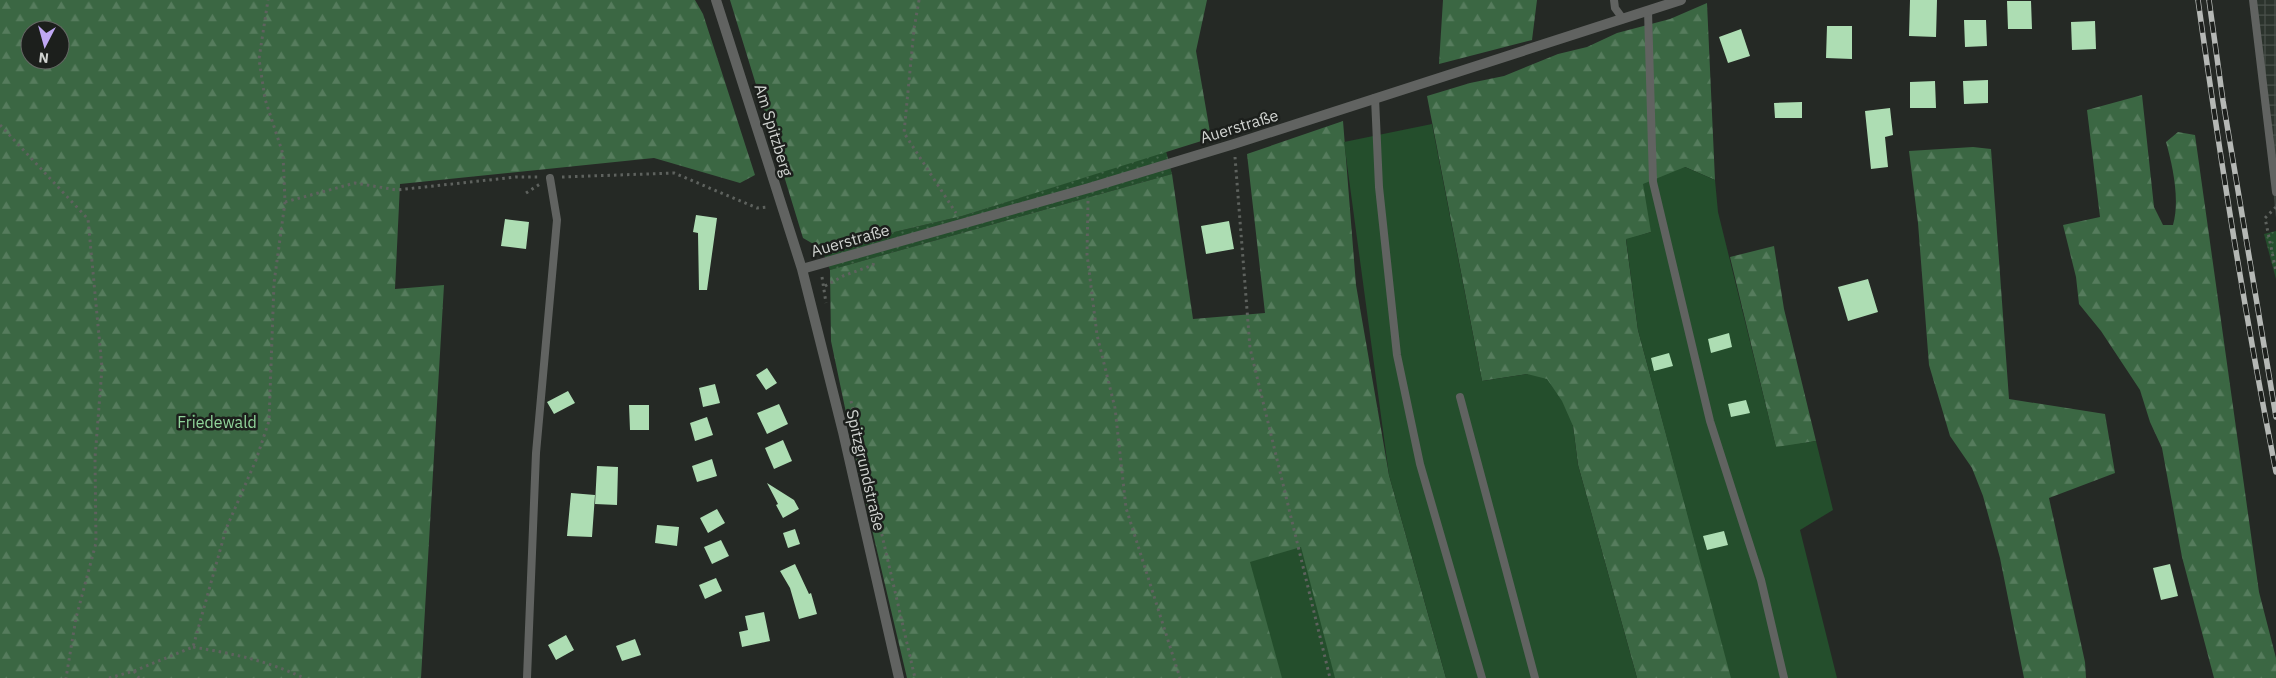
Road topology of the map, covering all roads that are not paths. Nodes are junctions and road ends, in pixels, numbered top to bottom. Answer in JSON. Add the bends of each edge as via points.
{"nodes":[{"id":1,"x":716,"y":0,"type":"edge"},
{"id":2,"x":1614,"y":0,"type":"edge"},
{"id":3,"x":1681,"y":0,"type":"edge"},
{"id":4,"x":2254,"y":0,"type":"edge"},
{"id":5,"x":1648,"y":11,"type":"junction"},
{"id":6,"x":1623,"y":19,"type":"junction"},
{"id":7,"x":1375,"y":98,"type":"junction"},
{"id":8,"x":550,"y":178,"type":"road end"},
{"id":9,"x":2276,"y":192,"type":"edge"},
{"id":10,"x":802,"y":269,"type":"junction"},
{"id":11,"x":1460,"y":396,"type":"dead end"},
{"id":12,"x":527,"y":678,"type":"edge"},
{"id":13,"x":899,"y":678,"type":"edge"},
{"id":14,"x":1482,"y":678,"type":"edge"},
{"id":15,"x":1535,"y":678,"type":"edge"},
{"id":16,"x":1784,"y":678,"type":"edge"}],
"edges":[{"from":1,"to":10,"type":"street","name":"Am Spitzberg"},
{"from":2,"to":6,"type":"lane","via":[[1615,8]]},
{"from":3,"to":5,"type":"street","name":"Auerstraße"},
{"from":4,"to":9,"type":"lane"},
{"from":5,"to":6,"type":"street","name":"Auerstraße"},
{"from":5,"to":16,"type":"lane","via":[[1654,182],[1710,421],[1760,580]]},
{"from":6,"to":7,"type":"street","name":"Auerstraße"},
{"from":7,"to":10,"type":"street","name":"Auerstraße","via":[[1089,188]]},
{"from":7,"to":14,"type":"lane","via":[[1379,187],[1397,355],[1420,464]]},
{"from":8,"to":12,"type":"lane","via":[[557,220],[536,453]]},
{"from":10,"to":13,"type":"street","name":"Spitzgrundstraße"},
{"from":11,"to":15,"type":"lane"}]}
